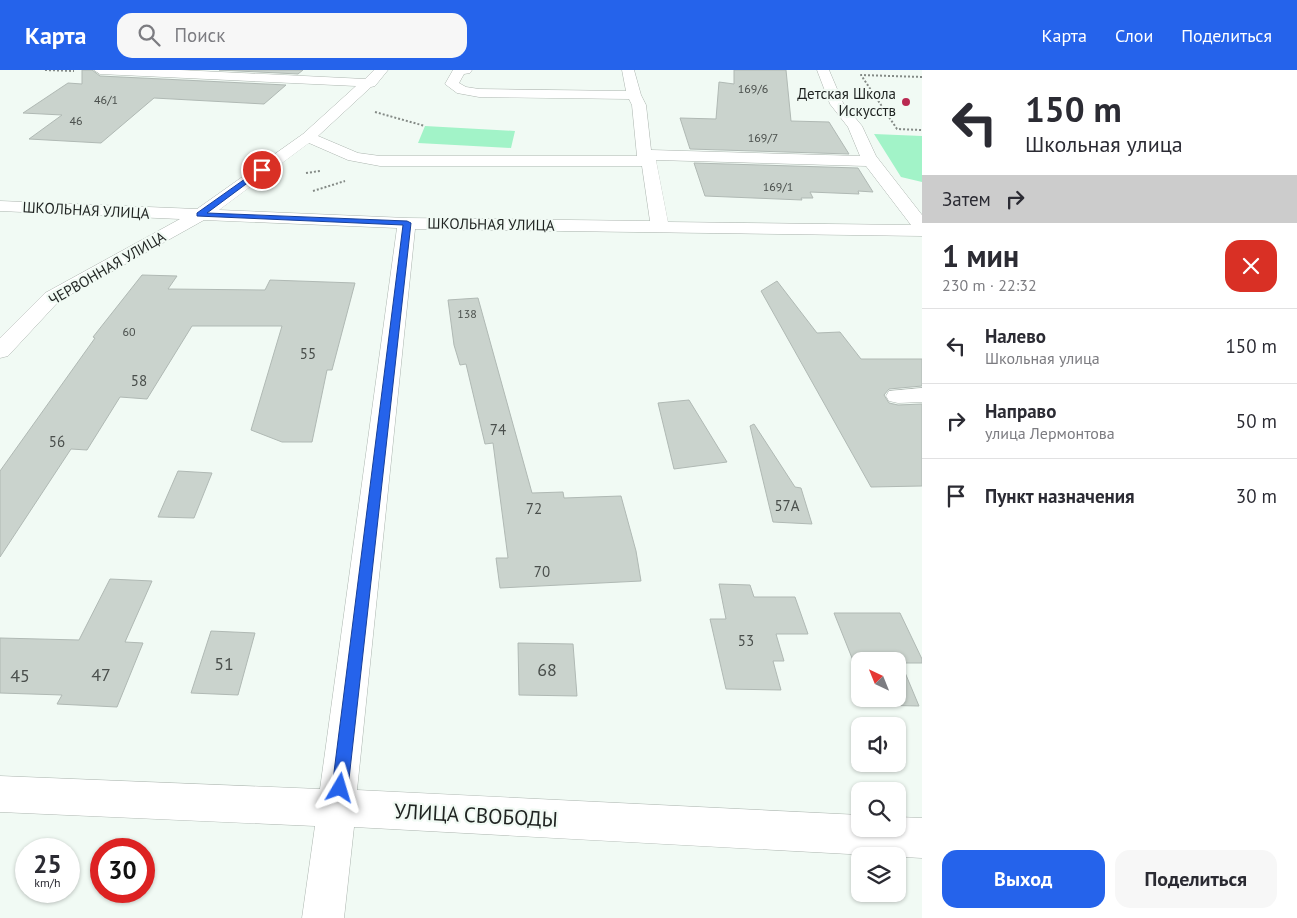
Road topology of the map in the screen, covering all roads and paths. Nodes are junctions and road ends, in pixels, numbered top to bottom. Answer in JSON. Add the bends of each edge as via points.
{"nodes":[{"id":1,"x":100,"y":70,"type":"edge"},
{"id":2,"x":382,"y":70,"type":"edge"},
{"id":3,"x":466,"y":70,"type":"edge"},
{"id":4,"x":620,"y":70,"type":"edge"},
{"id":5,"x":628,"y":70,"type":"edge"},
{"id":6,"x":823,"y":70,"type":"edge"},
{"id":7,"x":238,"y":73,"type":"edge"},
{"id":8,"x":922,"y":77,"type":"edge"},
{"id":9,"x":370,"y":83,"type":"junction"},
{"id":10,"x":634,"y":95,"type":"junction"},
{"id":11,"x":922,"y":130,"type":"edge"},
{"id":12,"x":308,"y":137,"type":"junction"},
{"id":13,"x":646,"y":158,"type":"junction"},
{"id":14,"x":872,"y":161,"type":"junction"},
{"id":15,"x":346,"y":181,"type":"dead end"},
{"id":16,"x":312,"y":192,"type":"dead end"},
{"id":17,"x":0,"y":206,"type":"edge"},
{"id":18,"x":200,"y":215,"type":"junction"},
{"id":19,"x":407,"y":223,"type":"junction"},
{"id":20,"x":922,"y":226,"type":"edge"},
{"id":21,"x":660,"y":227,"type":"junction"},
{"id":22,"x":922,"y":231,"type":"edge"},
{"id":23,"x":0,"y":351,"type":"edge"},
{"id":24,"x":922,"y":395,"type":"edge"},
{"id":25,"x":898,"y":396,"type":"dead end"},
{"id":26,"x":0,"y":794,"type":"edge"},
{"id":27,"x":338,"y":808,"type":"junction"},
{"id":28,"x":922,"y":838,"type":"edge"},
{"id":29,"x":323,"y":918,"type":"edge"}],
"edges":[{"from":1,"to":7,"type":"street"},
{"from":2,"to":9,"type":"street","name":"ЧЕРВОННАЯ УЛИЦА"},
{"from":3,"to":10,"type":"street","via":[[459,71],[452,84],[478,93]]},
{"from":4,"to":5,"type":"street"},
{"from":5,"to":10,"type":"street"},
{"from":6,"to":14,"type":"street","via":[[838,104],[855,126]]},
{"from":7,"to":9,"type":"street"},
{"from":8,"to":11,"type":"path","via":[[861,75],[897,129]]},
{"from":9,"to":12,"type":"street","name":"ЧЕРВОННАЯ УЛИЦА"},
{"from":10,"to":13,"type":"street","via":[[639,105]]},
{"from":12,"to":13,"type":"street","via":[[354,157],[380,161]]},
{"from":12,"to":18,"type":"street","name":"ЧЕРВОННАЯ УЛИЦА"},
{"from":13,"to":14,"type":"street"},
{"from":13,"to":21,"type":"street"},
{"from":14,"to":20,"type":"street"},
{"from":15,"to":16,"type":"path"},
{"from":17,"to":18,"type":"street","name":"ШКОЛЬНАЯ УЛИЦА"},
{"from":18,"to":19,"type":"street","name":"ШКОЛЬНАЯ УЛИЦА"},
{"from":18,"to":23,"type":"street","name":"ЧЕРВОННАЯ УЛИЦА","via":[[52,297]]},
{"from":19,"to":21,"type":"street","name":"ШКОЛЬНАЯ УЛИЦА"},
{"from":19,"to":27,"type":"street"},
{"from":21,"to":22,"type":"street","name":"ШКОЛЬНАЯ УЛИЦА"},
{"from":24,"to":25,"type":"street"},
{"from":26,"to":27,"type":"street","name":"УЛИЦА СВОБОДЫ"},
{"from":27,"to":28,"type":"street","name":"УЛИЦА СВОБОДЫ"},
{"from":27,"to":29,"type":"street"}]}
